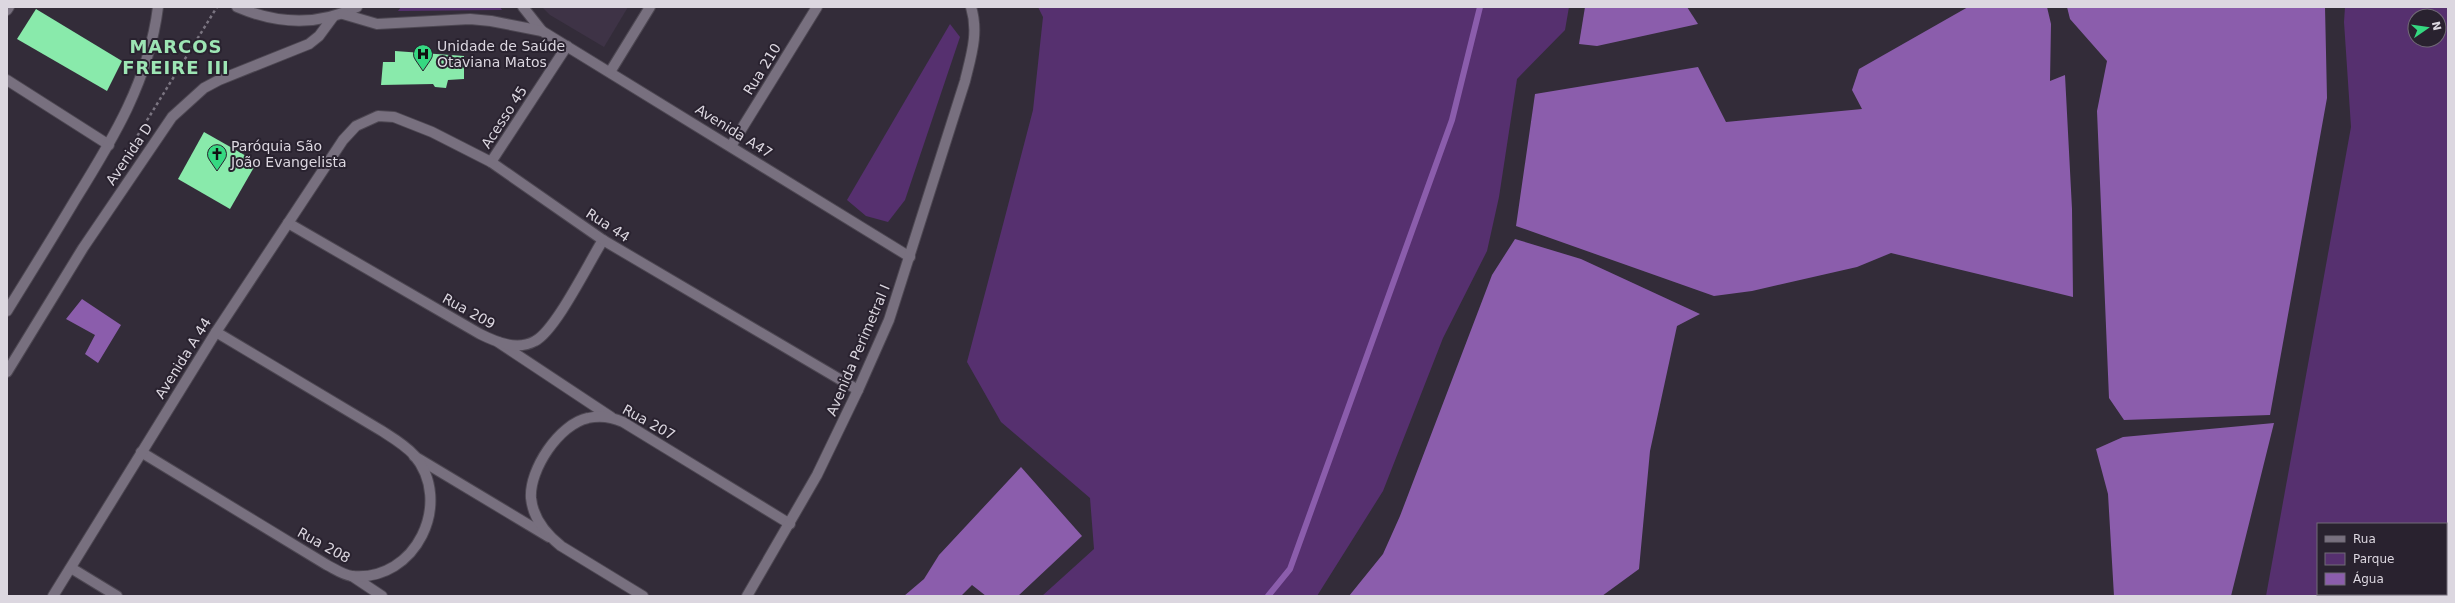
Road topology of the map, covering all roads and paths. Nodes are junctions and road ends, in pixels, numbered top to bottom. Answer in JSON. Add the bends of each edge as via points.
{"nodes":[{"id":1,"x":9,"y":7,"type":"edge"},
{"id":2,"x":158,"y":7,"type":"edge"},
{"id":3,"x":237,"y":7,"type":"edge"},
{"id":4,"x":358,"y":7,"type":"edge"},
{"id":5,"x":523,"y":7,"type":"edge"},
{"id":6,"x":650,"y":7,"type":"edge"},
{"id":7,"x":817,"y":7,"type":"edge"},
{"id":8,"x":971,"y":7,"type":"edge"},
{"id":9,"x":7,"y":10,"type":"edge"},
{"id":10,"x":338,"y":15,"type":"junction"},
{"id":11,"x":542,"y":31,"type":"junction"},
{"id":12,"x":567,"y":46,"type":"junction"},
{"id":13,"x":610,"y":72,"type":"junction"},
{"id":14,"x":7,"y":80,"type":"edge"},
{"id":15,"x":343,"y":140,"type":"joint"},
{"id":16,"x":109,"y":145,"type":"junction"},
{"id":17,"x":731,"y":146,"type":"junction"},
{"id":18,"x":491,"y":162,"type":"junction"},
{"id":19,"x":288,"y":223,"type":"junction"},
{"id":20,"x":603,"y":240,"type":"junction"},
{"id":21,"x":910,"y":256,"type":"junction"},
{"id":22,"x":7,"y":311,"type":"edge"},
{"id":23,"x":216,"y":332,"type":"junction"},
{"id":24,"x":498,"y":342,"type":"junction"},
{"id":25,"x":7,"y":372,"type":"edge"},
{"id":26,"x":858,"y":390,"type":"junction"},
{"id":27,"x":611,"y":417,"type":"junction"},
{"id":28,"x":141,"y":452,"type":"junction"},
{"id":29,"x":414,"y":456,"type":"junction"},
{"id":30,"x":790,"y":524,"type":"junction"},
{"id":31,"x":549,"y":537,"type":"junction"},
{"id":32,"x":71,"y":568,"type":"junction"},
{"id":33,"x":352,"y":576,"type":"junction"},
{"id":34,"x":53,"y":596,"type":"edge"},
{"id":35,"x":118,"y":596,"type":"edge"},
{"id":36,"x":382,"y":596,"type":"edge"},
{"id":37,"x":643,"y":596,"type":"edge"},
{"id":38,"x":747,"y":596,"type":"edge"}],
"edges":[{"from":1,"to":9,"type":"street"},
{"from":2,"to":16,"type":"street","name":"Avenida D","via":[[151,49],[142,77]]},
{"from":3,"to":10,"type":"street","via":[[281,21],[308,21]]},
{"from":4,"to":10,"type":"street"},
{"from":5,"to":11,"type":"street","name":"Avenida A47"},
{"from":6,"to":13,"type":"street"},
{"from":7,"to":17,"type":"street","name":"Rua 210"},
{"from":8,"to":21,"type":"street","name":"Avenida Perimetral I","via":[[975,21],[975,42]]},
{"from":10,"to":11,"type":"street","name":"Avenida A47","via":[[377,24],[470,19]]},
{"from":10,"to":25,"type":"street","name":"Avenida D","via":[[309,44],[219,80],[204,88],[172,117],[83,248]]},
{"from":11,"to":12,"type":"street","name":"Avenida A47"},
{"from":12,"to":13,"type":"street","name":"Avenida A47"},
{"from":12,"to":18,"type":"street","name":"Acesso 45"},
{"from":13,"to":17,"type":"street","name":"Avenida A47"},
{"from":14,"to":16,"type":"street"},
{"from":15,"to":18,"type":"street","name":"Rua 44","via":[[356,126],[368,119],[378,116],[394,117],[432,132]]},
{"from":15,"to":19,"type":"street","name":"Avenida A 44"},
{"from":16,"to":22,"type":"street","name":"Avenida D"},
{"from":17,"to":21,"type":"street","name":"Avenida A47"},
{"from":18,"to":20,"type":"street","name":"Rua 44"},
{"from":19,"to":23,"type":"street","name":"Avenida A 44"},
{"from":19,"to":24,"type":"street","name":"Rua 209"},
{"from":20,"to":24,"type":"street","name":"Rua 209","via":[[542,336],[536,341],[521,345]]},
{"from":20,"to":26,"type":"street","name":"Rua 44"},
{"from":21,"to":26,"type":"street","name":"Avenida Perimetral I","via":[[889,320]]},
{"from":23,"to":28,"type":"street","name":"Avenida A 44"},
{"from":23,"to":29,"type":"street","name":"Rua 208","via":[[382,431]]},
{"from":24,"to":27,"type":"street"},
{"from":26,"to":30,"type":"street","name":"Avenida Perimetral I"},
{"from":27,"to":30,"type":"street","name":"Rua 207","via":[[643,433]]},
{"from":27,"to":31,"type":"street","name":"Rua 207","via":[[589,417],[574,424],[550,447],[539,465],[532,484],[532,499],[539,523]]},
{"from":28,"to":32,"type":"street","name":"Avenida A 44"},
{"from":28,"to":33,"type":"street","name":"Rua 208","via":[[327,565]]},
{"from":29,"to":31,"type":"street"},
{"from":29,"to":33,"type":"street","name":"Rua 208","via":[[428,481],[432,497],[430,516],[421,537],[404,560],[394,566],[371,574]]},
{"from":30,"to":38,"type":"street","name":"Avenida Perimetral I"},
{"from":31,"to":37,"type":"street","name":"Rua 207"},
{"from":32,"to":34,"type":"street","name":"Avenida A 44"},
{"from":32,"to":35,"type":"street"},
{"from":33,"to":36,"type":"street"}]}
